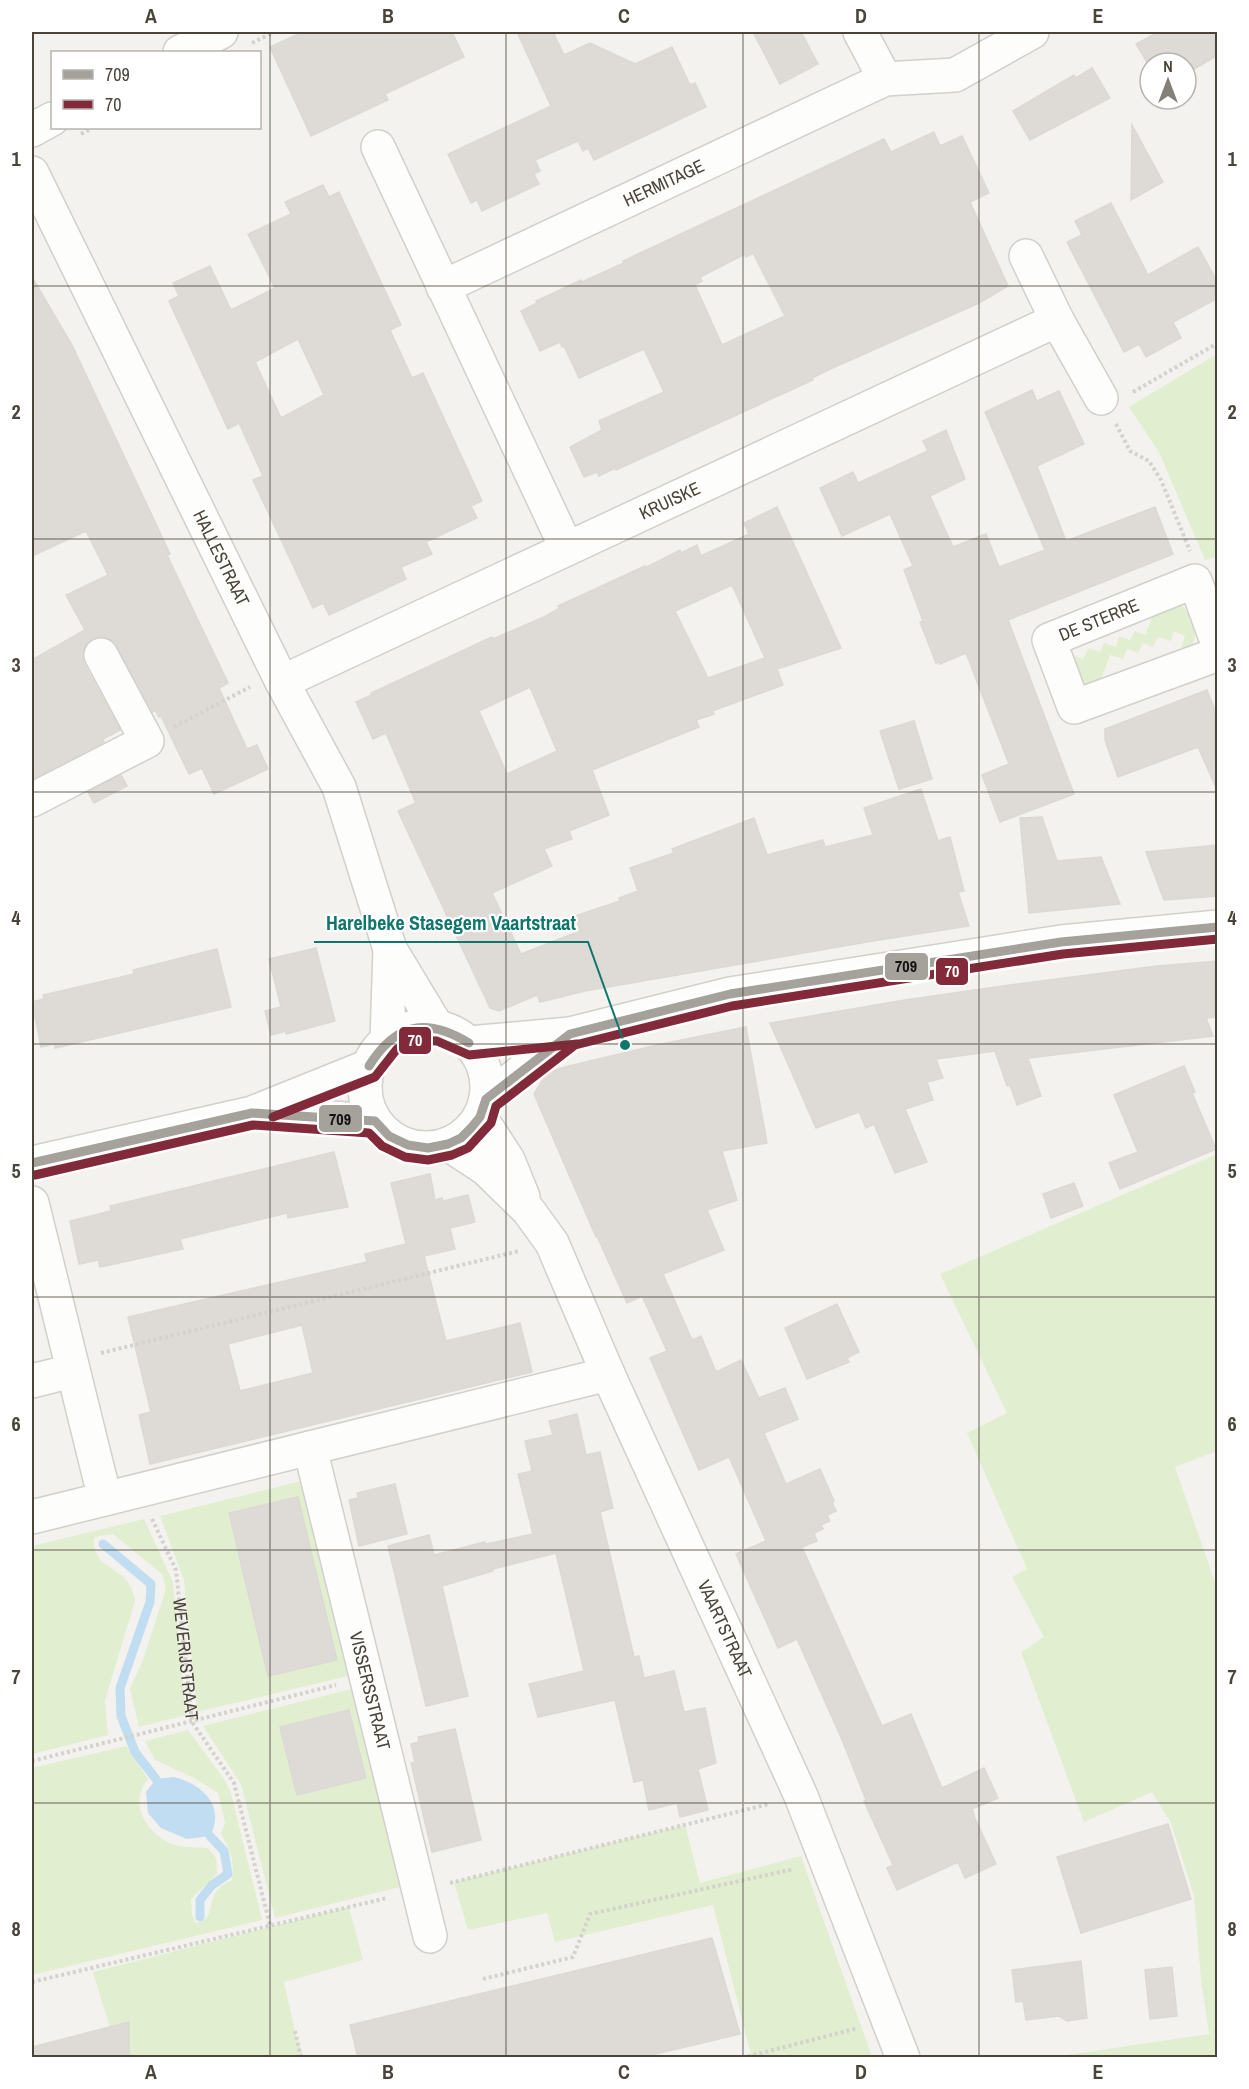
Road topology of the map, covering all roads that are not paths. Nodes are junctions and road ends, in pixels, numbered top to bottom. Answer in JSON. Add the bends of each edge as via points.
{"nodes":[{"id":1,"x":220,"y":32,"type":"edge"},
{"id":2,"x":860,"y":32,"type":"edge"},
{"id":3,"x":1032,"y":32,"type":"edge"},
{"id":4,"x":182,"y":51,"type":"edge"},
{"id":5,"x":885,"y":79,"type":"junction"},
{"id":6,"x":51,"y":120,"type":"edge"},
{"id":7,"x":32,"y":130,"type":"edge"},
{"id":8,"x":378,"y":147,"type":"dead end"},
{"id":9,"x":32,"y":173,"type":"edge"},
{"id":10,"x":1026,"y":256,"type":"dead end"},
{"id":11,"x":443,"y":287,"type":"junction"},
{"id":12,"x":1057,"y":320,"type":"junction"},
{"id":13,"x":1104,"y":402,"type":"road end"},
{"id":14,"x":567,"y":549,"type":"junction"},
{"id":15,"x":1218,"y":644,"type":"edge"},
{"id":16,"x":1218,"y":654,"type":"edge"},
{"id":17,"x":101,"y":655,"type":"dead end"},
{"id":18,"x":282,"y":682,"type":"junction"},
{"id":19,"x":32,"y":800,"type":"edge"},
{"id":20,"x":1218,"y":927,"type":"edge"},
{"id":21,"x":390,"y":950,"type":"junction"},
{"id":22,"x":436,"y":1027,"type":"junction"},
{"id":23,"x":570,"y":1034,"type":"junction"},
{"id":24,"x":469,"y":1043,"type":"junction"},
{"id":25,"x":378,"y":1053,"type":"junction"},
{"id":26,"x":483,"y":1108,"type":"junction"},
{"id":27,"x":252,"y":1113,"type":"junction"},
{"id":28,"x":375,"y":1121,"type":"junction"},
{"id":29,"x":447,"y":1144,"type":"junction"},
{"id":30,"x":32,"y":1163,"type":"edge"},
{"id":31,"x":32,"y":1203,"type":"edge"},
{"id":32,"x":528,"y":1210,"type":"junction"},
{"id":33,"x":71,"y":1366,"type":"junction"},
{"id":34,"x":608,"y":1374,"type":"junction"},
{"id":35,"x":32,"y":1381,"type":"edge"},
{"id":36,"x":310,"y":1448,"type":"junction"},
{"id":37,"x":105,"y":1499,"type":"junction"},
{"id":38,"x":32,"y":1517,"type":"edge"},
{"id":39,"x":430,"y":1936,"type":"dead end"},
{"id":40,"x":903,"y":2058,"type":"edge"}],
"edges":[{"from":1,"to":4,"type":"street"},
{"from":2,"to":5,"type":"street"},
{"from":3,"to":5,"type":"street","name":"HERMITAGE","via":[[955,75]]},
{"from":5,"to":11,"type":"street","name":"HERMITAGE"},
{"from":6,"to":7,"type":"street"},
{"from":8,"to":11,"type":"street"},
{"from":9,"to":18,"type":"street","name":"HALLESTRAAT"},
{"from":10,"to":12,"type":"street"},
{"from":11,"to":14,"type":"street"},
{"from":12,"to":13,"type":"street"},
{"from":12,"to":14,"type":"street","name":"KRUISKE"},
{"from":14,"to":18,"type":"street","name":"KRUISKE"},
{"from":15,"to":16,"type":"street","name":"DE STERRE","via":[[1195,582],[1049,640],[1074,707]]},
{"from":17,"to":19,"type":"street","via":[[147,741]]},
{"from":18,"to":21,"type":"street","name":"HALLESTRAAT","via":[[339,787]]},
{"from":20,"to":23,"type":"street","via":[[1061,942],[730,994]]},
{"from":21,"to":22,"type":"street","name":"HALLESTRAAT"},
{"from":21,"to":25,"type":"street","name":"HALLESTRAAT"},
{"from":22,"to":24,"type":"street","via":[[454,1032]]},
{"from":22,"to":25,"type":"street","via":[[402,1031]]},
{"from":23,"to":24,"type":"street"},
{"from":23,"to":26,"type":"street"},
{"from":24,"to":26,"type":"street","via":[[481,1059],[487,1079]]},
{"from":25,"to":27,"type":"street"},
{"from":25,"to":28,"type":"street","via":[[365,1084]]},
{"from":26,"to":29,"type":"street","via":[[466,1133]]},
{"from":26,"to":32,"type":"street","name":"VAARTSTRAAT"},
{"from":27,"to":28,"type":"street"},
{"from":27,"to":30,"type":"street"},
{"from":28,"to":29,"type":"street","via":[[389,1136],[408,1145],[428,1148]]},
{"from":29,"to":32,"type":"street","name":"VAARTSTRAAT","via":[[486,1169]]},
{"from":31,"to":33,"type":"street"},
{"from":32,"to":34,"type":"street","name":"VAARTSTRAAT","via":[[552,1243]]},
{"from":33,"to":35,"type":"street"},
{"from":33,"to":37,"type":"street"},
{"from":34,"to":36,"type":"street"},
{"from":34,"to":40,"type":"street","name":"VAARTSTRAAT","via":[[801,1796]]},
{"from":36,"to":37,"type":"street"},
{"from":36,"to":39,"type":"street","name":"VISSERSSTRAAT"},
{"from":37,"to":38,"type":"street"}]}
